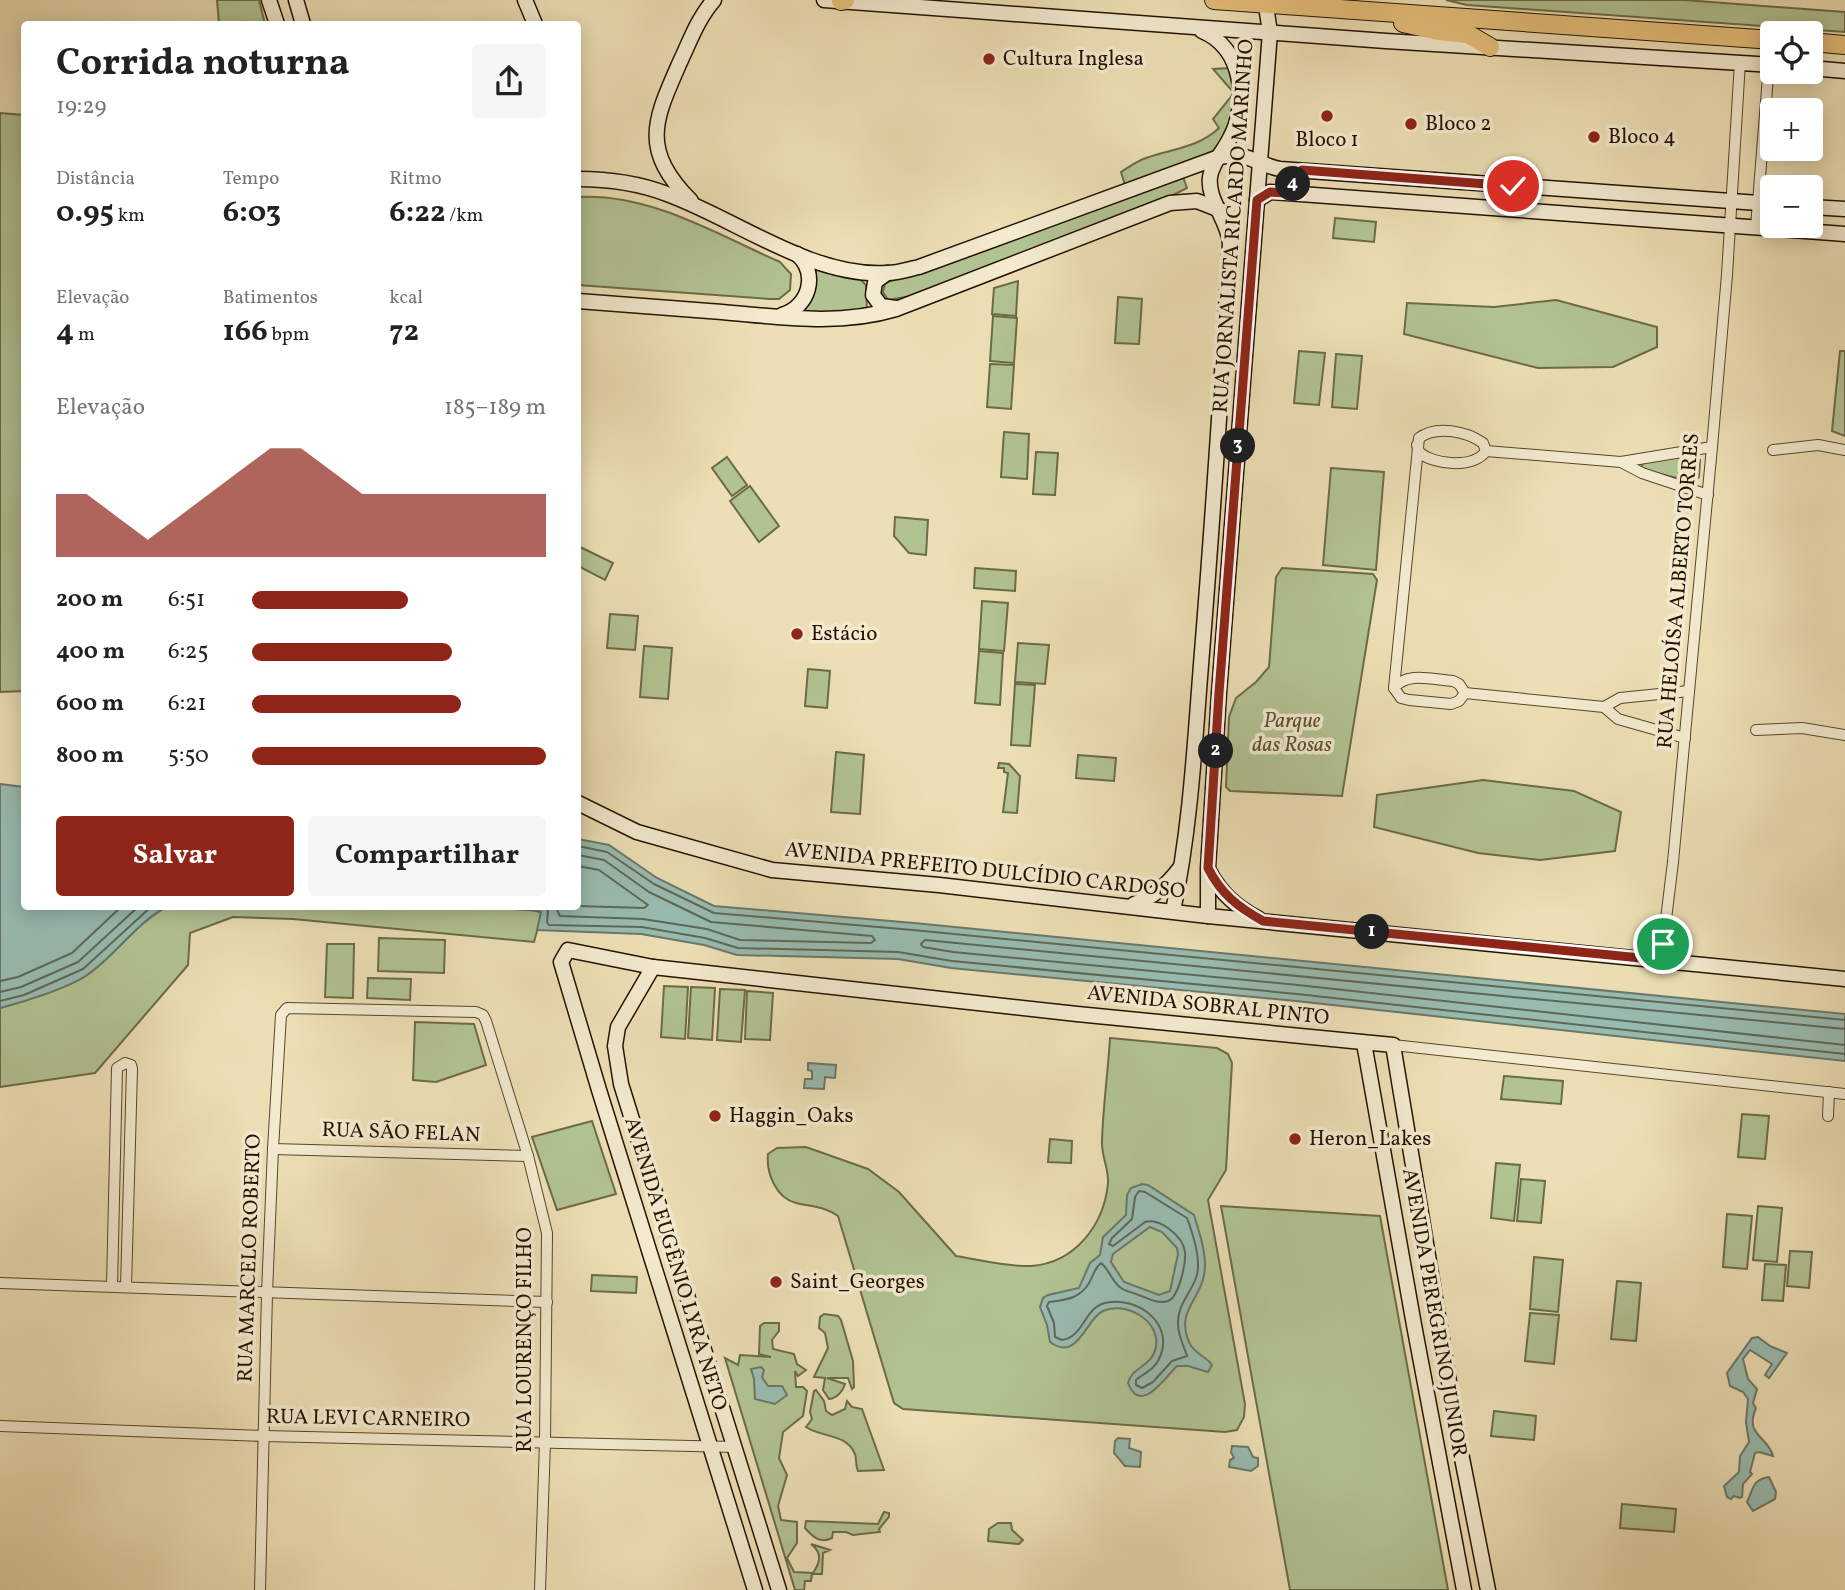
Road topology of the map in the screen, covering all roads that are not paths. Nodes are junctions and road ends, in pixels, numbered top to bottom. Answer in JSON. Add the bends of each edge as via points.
{"nodes":[{"id":1,"x":269,"y":0,"type":"edge"},
{"id":2,"x":296,"y":0,"type":"edge"},
{"id":3,"x":525,"y":0,"type":"edge"},
{"id":4,"x":714,"y":0,"type":"edge"},
{"id":5,"x":837,"y":0,"type":"edge"},
{"id":6,"x":1214,"y":0,"type":"edge"},
{"id":7,"x":1266,"y":2,"type":"edge"},
{"id":8,"x":1307,"y":3,"type":"edge"},
{"id":9,"x":1377,"y":12,"type":"junction"},
{"id":10,"x":276,"y":21,"type":"edge"},
{"id":11,"x":302,"y":21,"type":"edge"},
{"id":12,"x":534,"y":21,"type":"edge"},
{"id":13,"x":1194,"y":28,"type":"junction"},
{"id":14,"x":1270,"y":32,"type":"junction"},
{"id":15,"x":1760,"y":39,"type":"edge"},
{"id":16,"x":1823,"y":43,"type":"edge"},
{"id":17,"x":1845,"y":45,"type":"edge"},
{"id":18,"x":1490,"y":47,"type":"junction"},
{"id":19,"x":1740,"y":62,"type":"junction"},
{"id":20,"x":1760,"y":63,"type":"edge"},
{"id":21,"x":1823,"y":69,"type":"edge"},
{"id":22,"x":1845,"y":71,"type":"edge"},
{"id":23,"x":1770,"y":84,"type":"edge"},
{"id":24,"x":1219,"y":157,"type":"junction"},
{"id":25,"x":1259,"y":162,"type":"junction"},
{"id":26,"x":1302,"y":170,"type":"junction"},
{"id":27,"x":1766,"y":175,"type":"edge"},
{"id":28,"x":581,"y":179,"type":"edge"},
{"id":29,"x":1123,"y":192,"type":"junction"},
{"id":30,"x":1300,"y":194,"type":"junction"},
{"id":31,"x":1651,"y":195,"type":"junction"},
{"id":32,"x":1257,"y":200,"type":"junction"},
{"id":33,"x":1730,"y":201,"type":"junction"},
{"id":34,"x":1760,"y":204,"type":"edge"},
{"id":35,"x":697,"y":206,"type":"junction"},
{"id":36,"x":1823,"y":208,"type":"edge"},
{"id":37,"x":1845,"y":209,"type":"edge"},
{"id":38,"x":1220,"y":210,"type":"junction"},
{"id":39,"x":1760,"y":217,"type":"edge"},
{"id":40,"x":1132,"y":218,"type":"junction"},
{"id":41,"x":1649,"y":219,"type":"junction"},
{"id":42,"x":1729,"y":225,"type":"junction"},
{"id":43,"x":1756,"y":227,"type":"junction"},
{"id":44,"x":1845,"y":233,"type":"edge"},
{"id":45,"x":795,"y":252,"type":"junction"},
{"id":46,"x":887,"y":273,"type":"junction"},
{"id":47,"x":581,"y":301,"type":"edge"},
{"id":48,"x":897,"y":309,"type":"junction"},
{"id":49,"x":778,"y":317,"type":"junction"},
{"id":50,"x":1224,"y":344,"type":"junction"},
{"id":51,"x":1245,"y":347,"type":"junction"},
{"id":52,"x":1416,"y":445,"type":"junction"},
{"id":53,"x":1712,"y":447,"type":"junction"},
{"id":54,"x":1486,"y":450,"type":"junction"},
{"id":55,"x":1773,"y":450,"type":"dead end"},
{"id":56,"x":1845,"y":450,"type":"edge"},
{"id":57,"x":1620,"y":462,"type":"junction"},
{"id":58,"x":1708,"y":495,"type":"junction"},
{"id":59,"x":1212,"y":525,"type":"junction"},
{"id":60,"x":1232,"y":526,"type":"junction"},
{"id":61,"x":1394,"y":688,"type":"junction"},
{"id":62,"x":1198,"y":691,"type":"junction"},
{"id":63,"x":1689,"y":691,"type":"junction"},
{"id":64,"x":1219,"y":693,"type":"junction"},
{"id":65,"x":1465,"y":693,"type":"junction"},
{"id":66,"x":1604,"y":707,"type":"junction"},
{"id":67,"x":1756,"y":730,"type":"dead end"},
{"id":68,"x":1845,"y":735,"type":"edge"},
{"id":69,"x":1685,"y":738,"type":"junction"},
{"id":70,"x":582,"y":804,"type":"edge"},
{"id":71,"x":1188,"y":811,"type":"junction"},
{"id":72,"x":1213,"y":813,"type":"junction"},
{"id":73,"x":1182,"y":864,"type":"junction"},
{"id":74,"x":1208,"y":868,"type":"junction"},
{"id":75,"x":1128,"y":906,"type":"junction"},
{"id":76,"x":1173,"y":911,"type":"junction"},
{"id":77,"x":1208,"y":916,"type":"junction"},
{"id":78,"x":1263,"y":921,"type":"junction"},
{"id":79,"x":568,"y":950,"type":"joint"},
{"id":80,"x":1661,"y":960,"type":"junction"},
{"id":81,"x":653,"y":967,"type":"junction"},
{"id":82,"x":1845,"y":979,"type":"edge"},
{"id":83,"x":282,"y":1012,"type":"joint"},
{"id":84,"x":1364,"y":1043,"type":"junction"},
{"id":85,"x":1393,"y":1045,"type":"junction"},
{"id":86,"x":621,"y":1084,"type":"junction"},
{"id":87,"x":599,"y":1090,"type":"junction"},
{"id":88,"x":1829,"y":1092,"type":"junction"},
{"id":89,"x":1845,"y":1094,"type":"edge"},
{"id":90,"x":1828,"y":1116,"type":"dead end"},
{"id":91,"x":272,"y":1149,"type":"junction"},
{"id":92,"x":527,"y":1156,"type":"junction"},
{"id":93,"x":1413,"y":1166,"type":"junction"},
{"id":94,"x":1386,"y":1170,"type":"junction"},
{"id":95,"x":680,"y":1270,"type":"junction"},
{"id":96,"x":658,"y":1277,"type":"junction"},
{"id":97,"x":0,"y":1283,"type":"edge"},
{"id":98,"x":112,"y":1286,"type":"junction"},
{"id":99,"x":126,"y":1287,"type":"junction"},
{"id":100,"x":267,"y":1293,"type":"junction"},
{"id":101,"x":547,"y":1302,"type":"junction"},
{"id":102,"x":1438,"y":1322,"type":"junction"},
{"id":103,"x":1414,"y":1325,"type":"junction"},
{"id":104,"x":0,"y":1426,"type":"edge"},
{"id":105,"x":264,"y":1436,"type":"junction"},
{"id":106,"x":545,"y":1442,"type":"junction"},
{"id":107,"x":710,"y":1447,"type":"junction"},
{"id":108,"x":735,"y":1447,"type":"junction"},
{"id":109,"x":260,"y":1590,"type":"edge"},
{"id":110,"x":540,"y":1590,"type":"edge"},
{"id":111,"x":755,"y":1590,"type":"edge"},
{"id":112,"x":779,"y":1590,"type":"edge"},
{"id":113,"x":1464,"y":1590,"type":"edge"},
{"id":114,"x":1488,"y":1590,"type":"edge"}],
"edges":[{"from":1,"to":10,"type":"street"},
{"from":2,"to":11,"type":"street"},
{"from":3,"to":12,"type":"street"},
{"from":4,"to":35,"type":"street","via":[[697,24],[656,124],[663,164]]},
{"from":5,"to":13,"type":"street"},
{"from":6,"to":7,"type":"highway"},
{"from":7,"to":8,"type":"highway"},
{"from":7,"to":14,"type":"street","name":"RUA JORNALISTA RICARDO MARINHO"},
{"from":8,"to":9,"type":"highway"},
{"from":9,"to":15,"type":"highway"},
{"from":9,"to":18,"type":"highway","via":[[1399,22],[1473,36]]},
{"from":13,"to":14,"type":"street"},
{"from":13,"to":24,"type":"street","name":"RUA JORNALISTA RICARDO MARINHO","via":[[1220,43],[1235,64],[1240,84],[1238,118]]},
{"from":14,"to":18,"type":"street"},
{"from":14,"to":25,"type":"street","name":"RUA JORNALISTA RICARDO MARINHO"},
{"from":16,"to":17,"type":"highway"},
{"from":18,"to":19,"type":"street"},
{"from":19,"to":20,"type":"street"},
{"from":19,"to":33,"type":"street","name":"RUA HELOÍSA ALBERTO TORRES"},
{"from":21,"to":22,"type":"street"},
{"from":23,"to":27,"type":"street"},
{"from":24,"to":25,"type":"street","via":[[1241,155]]},
{"from":24,"to":29,"type":"street"},
{"from":24,"to":38,"type":"street","name":"RUA JORNALISTA RICARDO MARINHO","via":[[1210,178]]},
{"from":25,"to":26,"type":"street"},
{"from":25,"to":32,"type":"street","name":"RUA JORNALISTA RICARDO MARINHO"},
{"from":26,"to":30,"type":"street","via":[[1293,182]]},
{"from":26,"to":31,"type":"street"},
{"from":28,"to":35,"type":"street","via":[[641,186]]},
{"from":29,"to":40,"type":"street","via":[[1134,201]]},
{"from":29,"to":46,"type":"street","via":[[919,267]]},
{"from":30,"to":32,"type":"street","via":[[1270,192]]},
{"from":30,"to":41,"type":"street"},
{"from":31,"to":33,"type":"street"},
{"from":31,"to":41,"type":"street","via":[[1659,208]]},
{"from":32,"to":51,"type":"street","name":"RUA JORNALISTA RICARDO MARINHO"},
{"from":33,"to":34,"type":"street"},
{"from":33,"to":42,"type":"street","name":"RUA HELOÍSA ALBERTO TORRES"},
{"from":35,"to":45,"type":"street"},
{"from":36,"to":37,"type":"street"},
{"from":38,"to":40,"type":"street","via":[[1184,201]]},
{"from":38,"to":50,"type":"street","name":"RUA JORNALISTA RICARDO MARINHO","via":[[1230,243]]},
{"from":39,"to":43,"type":"street"},
{"from":40,"to":48,"type":"street"},
{"from":41,"to":42,"type":"street"},
{"from":42,"to":43,"type":"street"},
{"from":42,"to":53,"type":"street","name":"RUA HELOÍSA ALBERTO TORRES"},
{"from":43,"to":44,"type":"street"},
{"from":45,"to":46,"type":"street","via":[[830,265]]},
{"from":45,"to":49,"type":"street","via":[[807,268],[809,288],[799,306]]},
{"from":46,"to":48,"type":"street","via":[[875,282],[873,295],[881,306]]},
{"from":47,"to":49,"type":"street"},
{"from":48,"to":49,"type":"street","via":[[853,319]]},
{"from":50,"to":51,"type":"street","via":[[1234,351]]},
{"from":50,"to":59,"type":"street","name":"RUA JORNALISTA RICARDO MARINHO"},
{"from":51,"to":60,"type":"street","name":"RUA JORNALISTA RICARDO MARINHO"},
{"from":52,"to":54,"type":"street","via":[[1432,460],[1466,463]]},
{"from":52,"to":54,"type":"street","via":[[1419,438],[1435,431],[1466,434],[1483,443]]},
{"from":52,"to":61,"type":"street"},
{"from":53,"to":57,"type":"street"},
{"from":53,"to":58,"type":"street","name":"RUA HELOÍSA ALBERTO TORRES"},
{"from":54,"to":57,"type":"street"},
{"from":55,"to":56,"type":"street","via":[[1818,445]]},
{"from":57,"to":58,"type":"street","via":[[1642,474]]},
{"from":58,"to":63,"type":"street","name":"RUA HELOÍSA ALBERTO TORRES"},
{"from":59,"to":60,"type":"street"},
{"from":59,"to":62,"type":"street","name":"RUA JORNALISTA RICARDO MARINHO"},
{"from":60,"to":64,"type":"street","name":"RUA JORNALISTA RICARDO MARINHO"},
{"from":61,"to":65,"type":"street","via":[[1411,678],[1453,681]]},
{"from":61,"to":65,"type":"street","via":[[1401,698],[1440,703],[1459,701]]},
{"from":62,"to":64,"type":"street"},
{"from":62,"to":71,"type":"street","name":"RUA JORNALISTA RICARDO MARINHO"},
{"from":63,"to":66,"type":"street","via":[[1620,698]]},
{"from":63,"to":69,"type":"street","name":"RUA HELOÍSA ALBERTO TORRES"},
{"from":64,"to":72,"type":"street","name":"RUA JORNALISTA RICARDO MARINHO"},
{"from":65,"to":66,"type":"street"},
{"from":66,"to":69,"type":"street","via":[[1618,719]]},
{"from":67,"to":68,"type":"street","via":[[1802,728]]},
{"from":69,"to":80,"type":"street","name":"RUA HELOÍSA ALBERTO TORRES"},
{"from":70,"to":75,"type":"street","name":"AVENIDA PREFEITO DULCÍDIO CARDOSO","via":[[637,832],[772,870]]},
{"from":71,"to":72,"type":"street"},
{"from":71,"to":73,"type":"street","name":"RUA JORNALISTA RICARDO MARINHO"},
{"from":72,"to":74,"type":"street","name":"RUA JORNALISTA RICARDO MARINHO"},
{"from":73,"to":75,"type":"street","via":[[1153,897]]},
{"from":73,"to":76,"type":"street","name":"RUA JORNALISTA RICARDO MARINHO"},
{"from":74,"to":77,"type":"street","name":"RUA JORNALISTA RICARDO MARINHO"},
{"from":74,"to":78,"type":"street","via":[[1222,892]]},
{"from":75,"to":76,"type":"street","name":"AVENIDA PREFEITO DULCÍDIO CARDOSO"},
{"from":76,"to":77,"type":"street","name":"AVENIDA PREFEITO DULCÍDIO CARDOSO"},
{"from":77,"to":78,"type":"street","name":"AVENIDA PREFEITO DULCÍDIO CARDOSO"},
{"from":78,"to":80,"type":"street","name":"AVENIDA PREFEITO DULCÍDIO CARDOSO"},
{"from":79,"to":81,"type":"street","name":"AVENIDA SOBRAL PINTO"},
{"from":79,"to":87,"type":"street","name":"AVENIDA EUGÊNIO LYRA NETO","via":[[561,962]]},
{"from":80,"to":82,"type":"street","name":"AVENIDA PREFEITO DULCÍDIO CARDOSO"},
{"from":81,"to":84,"type":"street","name":"AVENIDA SOBRAL PINTO"},
{"from":81,"to":86,"type":"street","name":"AVENIDA EUGÊNIO LYRA NETO","via":[[615,1036]]},
{"from":83,"to":91,"type":"street","name":"RUA MARCELO ROBERTO"},
{"from":83,"to":92,"type":"street","name":"RUA LOURENÇO FILHO","via":[[300,1008],[483,1015]]},
{"from":84,"to":85,"type":"street","name":"AVENIDA SOBRAL PINTO"},
{"from":84,"to":94,"type":"street","name":"AVENIDA PEREGRINO JUNIOR"},
{"from":85,"to":88,"type":"street","name":"AVENIDA SOBRAL PINTO"},
{"from":85,"to":93,"type":"street","name":"AVENIDA PEREGRINO JUNIOR"},
{"from":86,"to":87,"type":"street"},
{"from":86,"to":95,"type":"street","name":"AVENIDA EUGÊNIO LYRA NETO"},
{"from":87,"to":96,"type":"street","name":"AVENIDA EUGÊNIO LYRA NETO"},
{"from":88,"to":89,"type":"street","name":"AVENIDA SOBRAL PINTO"},
{"from":88,"to":90,"type":"street"},
{"from":91,"to":92,"type":"street","name":"RUA SÃO FELAN"},
{"from":91,"to":100,"type":"street","name":"RUA MARCELO ROBERTO"},
{"from":92,"to":101,"type":"street","name":"RUA LOURENÇO FILHO","via":[[544,1217]]},
{"from":93,"to":94,"type":"street"},
{"from":93,"to":102,"type":"street","name":"AVENIDA PEREGRINO JUNIOR"},
{"from":94,"to":103,"type":"street","name":"AVENIDA PEREGRINO JUNIOR"},
{"from":95,"to":96,"type":"street"},
{"from":95,"to":108,"type":"street","name":"AVENIDA EUGÊNIO LYRA NETO"},
{"from":96,"to":107,"type":"street","name":"AVENIDA EUGÊNIO LYRA NETO"},
{"from":97,"to":98,"type":"street"},
{"from":98,"to":99,"type":"street"},
{"from":98,"to":99,"type":"street","via":[[117,1068],[125,1063],[132,1069]]},
{"from":99,"to":100,"type":"street"},
{"from":100,"to":101,"type":"street"},
{"from":100,"to":105,"type":"street","name":"RUA MARCELO ROBERTO"},
{"from":101,"to":106,"type":"street","name":"RUA LOURENÇO FILHO"},
{"from":102,"to":103,"type":"street"},
{"from":102,"to":114,"type":"street","name":"AVENIDA PEREGRINO JUNIOR"},
{"from":103,"to":113,"type":"street","name":"AVENIDA PEREGRINO JUNIOR"},
{"from":104,"to":105,"type":"street","name":"RUA LEVI CARNEIRO"},
{"from":105,"to":106,"type":"street","name":"RUA LEVI CARNEIRO"},
{"from":105,"to":109,"type":"street","name":"RUA MARCELO ROBERTO"},
{"from":106,"to":107,"type":"street","name":"RUA LEVI CARNEIRO"},
{"from":106,"to":110,"type":"street","name":"RUA LOURENÇO FILHO"},
{"from":107,"to":108,"type":"street","name":"RUA LEVI CARNEIRO"},
{"from":107,"to":111,"type":"street","name":"AVENIDA EUGÊNIO LYRA NETO"},
{"from":108,"to":112,"type":"street","name":"AVENIDA EUGÊNIO LYRA NETO"}]}
